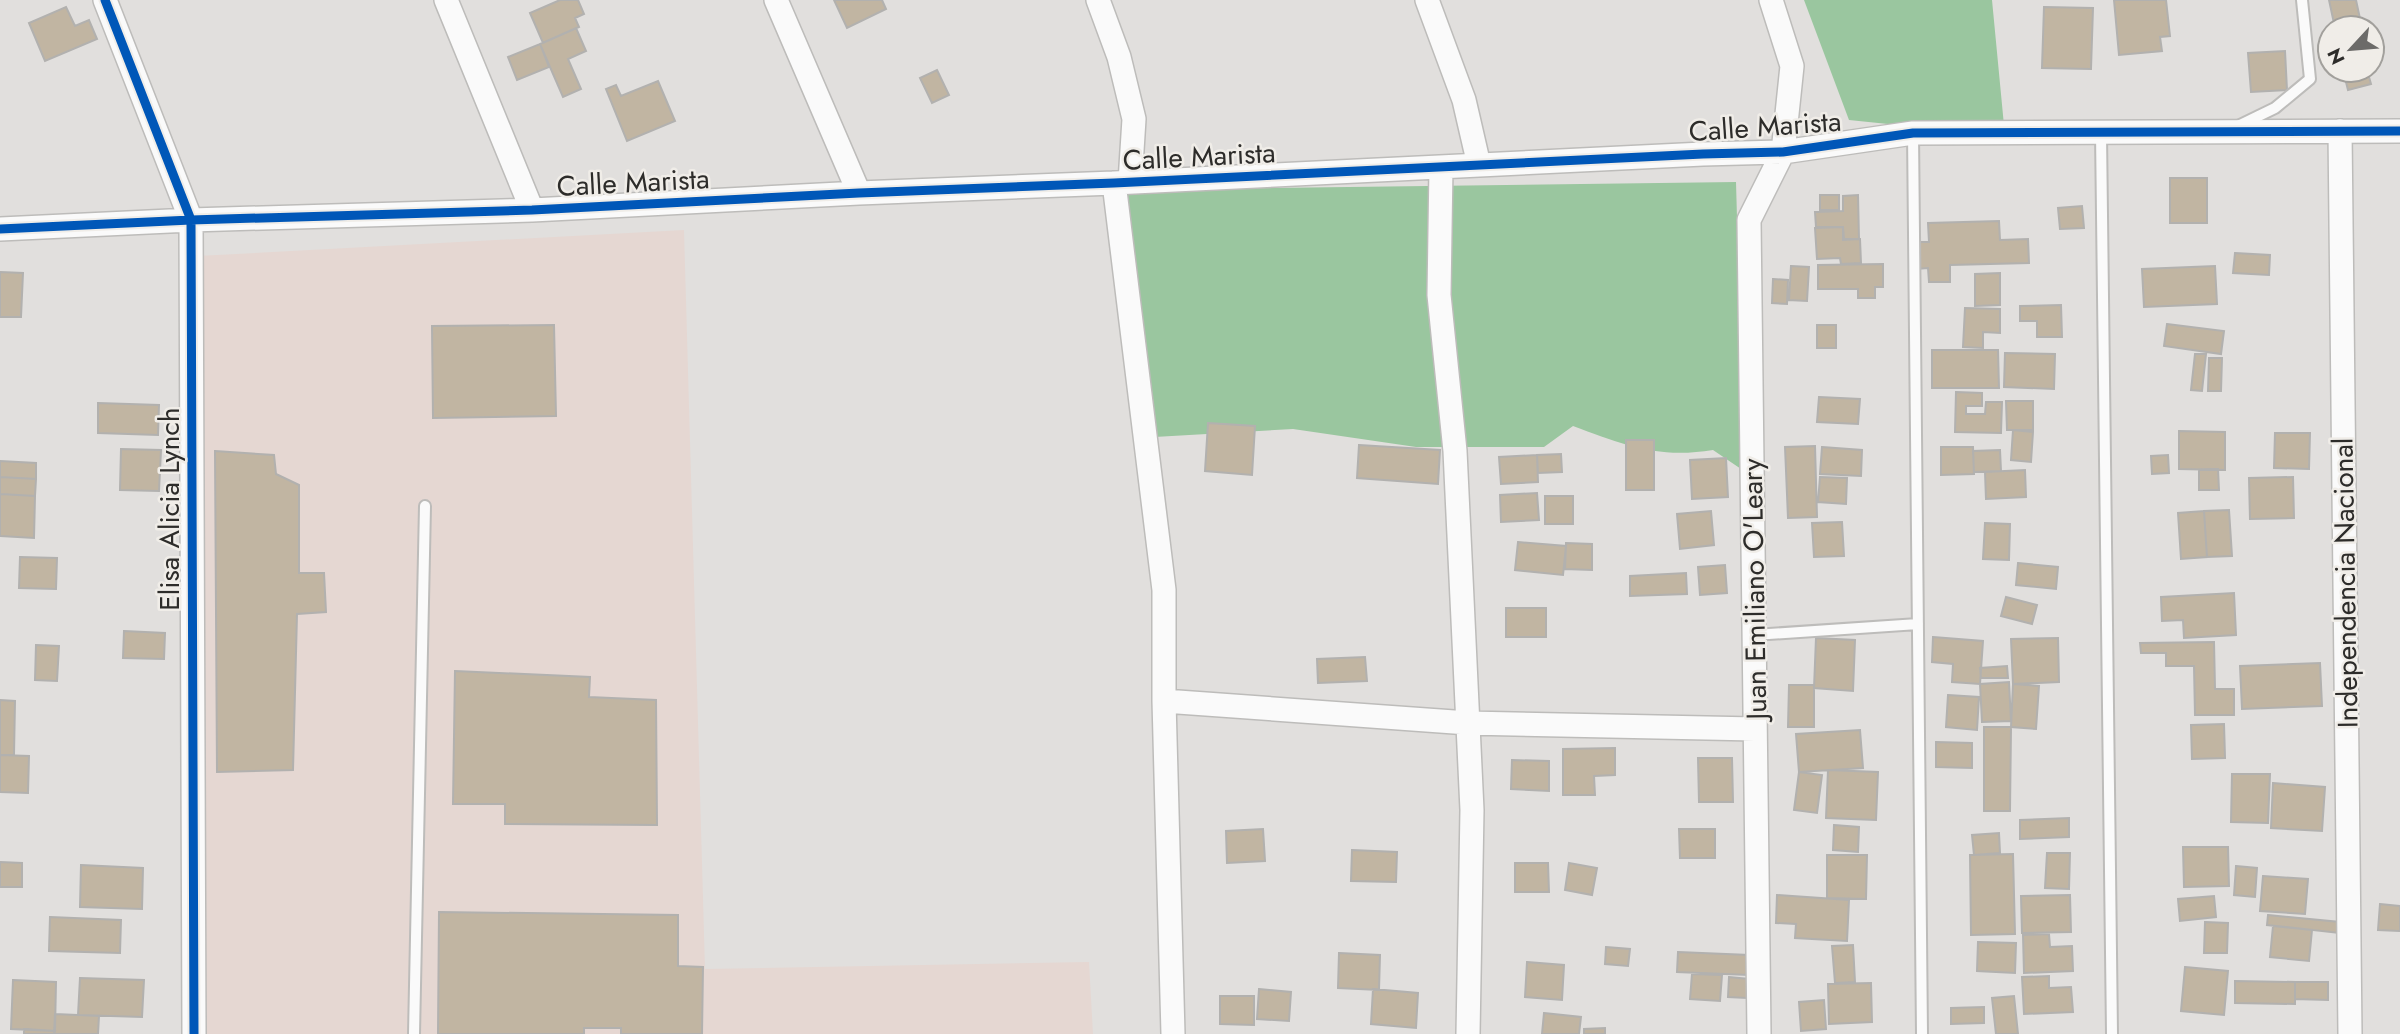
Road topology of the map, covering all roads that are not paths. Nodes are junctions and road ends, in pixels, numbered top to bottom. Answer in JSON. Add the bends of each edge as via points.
{"nodes":[{"id":1,"x":105,"y":0,"type":"edge"},
{"id":2,"x":446,"y":0,"type":"edge"},
{"id":3,"x":776,"y":0,"type":"edge"},
{"id":4,"x":1098,"y":0,"type":"edge"},
{"id":5,"x":1427,"y":0,"type":"edge"},
{"id":6,"x":1771,"y":0,"type":"edge"},
{"id":7,"x":2302,"y":0,"type":"edge"},
{"id":8,"x":2340,"y":131,"type":"junction"},
{"id":9,"x":2400,"y":131,"type":"edge"},
{"id":10,"x":2227,"y":132,"type":"junction"},
{"id":11,"x":1913,"y":133,"type":"junction"},
{"id":12,"x":2101,"y":133,"type":"junction"},
{"id":13,"x":1783,"y":152,"type":"junction"},
{"id":14,"x":1479,"y":165,"type":"junction"},
{"id":15,"x":1441,"y":167,"type":"junction"},
{"id":16,"x":1122,"y":183,"type":"junction"},
{"id":17,"x":859,"y":193,"type":"junction"},
{"id":18,"x":532,"y":211,"type":"junction"},
{"id":19,"x":191,"y":220,"type":"junction"},
{"id":20,"x":0,"y":229,"type":"edge"},
{"id":21,"x":425,"y":506,"type":"dead end"},
{"id":22,"x":1918,"y":624,"type":"junction"},
{"id":23,"x":1754,"y":635,"type":"junction"},
{"id":24,"x":1164,"y":701,"type":"junction"},
{"id":25,"x":1468,"y":723,"type":"junction"},
{"id":26,"x":1755,"y":729,"type":"junction"},
{"id":27,"x":194,"y":1034,"type":"edge"},
{"id":28,"x":414,"y":1034,"type":"edge"},
{"id":29,"x":1173,"y":1034,"type":"edge"},
{"id":30,"x":1468,"y":1034,"type":"edge"},
{"id":31,"x":1759,"y":1034,"type":"edge"},
{"id":32,"x":1922,"y":1034,"type":"edge"},
{"id":33,"x":2112,"y":1034,"type":"edge"},
{"id":34,"x":2350,"y":1034,"type":"edge"}],
"edges":[{"from":1,"to":19,"type":"street","name":"Elisa Alicia Lynch"},
{"from":2,"to":18,"type":"street"},
{"from":3,"to":17,"type":"street"},
{"from":4,"to":16,"type":"street","via":[[1119,57],[1134,119]]},
{"from":5,"to":14,"type":"street","via":[[1465,100]]},
{"from":6,"to":13,"type":"street","via":[[1792,66]]},
{"from":7,"to":10,"type":"lane","via":[[2310,79],[2275,108]]},
{"from":8,"to":9,"type":"street","name":"Calle Marista"},
{"from":8,"to":10,"type":"street","name":"Calle Marista"},
{"from":8,"to":34,"type":"street","name":"Independencia Nacional"},
{"from":10,"to":12,"type":"street","name":"Calle Marista"},
{"from":11,"to":12,"type":"street","name":"Calle Marista"},
{"from":11,"to":13,"type":"street","name":"Calle Marista"},
{"from":11,"to":22,"type":"lane"},
{"from":12,"to":33,"type":"lane"},
{"from":13,"to":14,"type":"street","name":"Calle Marista"},
{"from":13,"to":23,"type":"street","name":"Juan Emiliano O'Leary","via":[[1749,220]]},
{"from":14,"to":15,"type":"street","name":"Calle Marista"},
{"from":15,"to":16,"type":"street","name":"Calle Marista"},
{"from":15,"to":25,"type":"street","via":[[1439,295],[1455,451]]},
{"from":16,"to":17,"type":"street","name":"Calle Marista"},
{"from":16,"to":24,"type":"street","via":[[1164,590]]},
{"from":17,"to":18,"type":"street","name":"Calle Marista"},
{"from":18,"to":19,"type":"street","name":"Calle Marista"},
{"from":19,"to":20,"type":"street","name":"Calle Marista"},
{"from":19,"to":27,"type":"street","name":"Elisa Alicia Lynch"},
{"from":21,"to":28,"type":"lane"},
{"from":22,"to":23,"type":"lane"},
{"from":22,"to":32,"type":"lane"},
{"from":23,"to":26,"type":"street","name":"Juan Emiliano O'Leary"},
{"from":24,"to":25,"type":"street"},
{"from":24,"to":29,"type":"street"},
{"from":25,"to":26,"type":"street"},
{"from":25,"to":30,"type":"street","via":[[1472,810]]},
{"from":26,"to":31,"type":"street","name":"Juan Emiliano O'Leary"}]}
